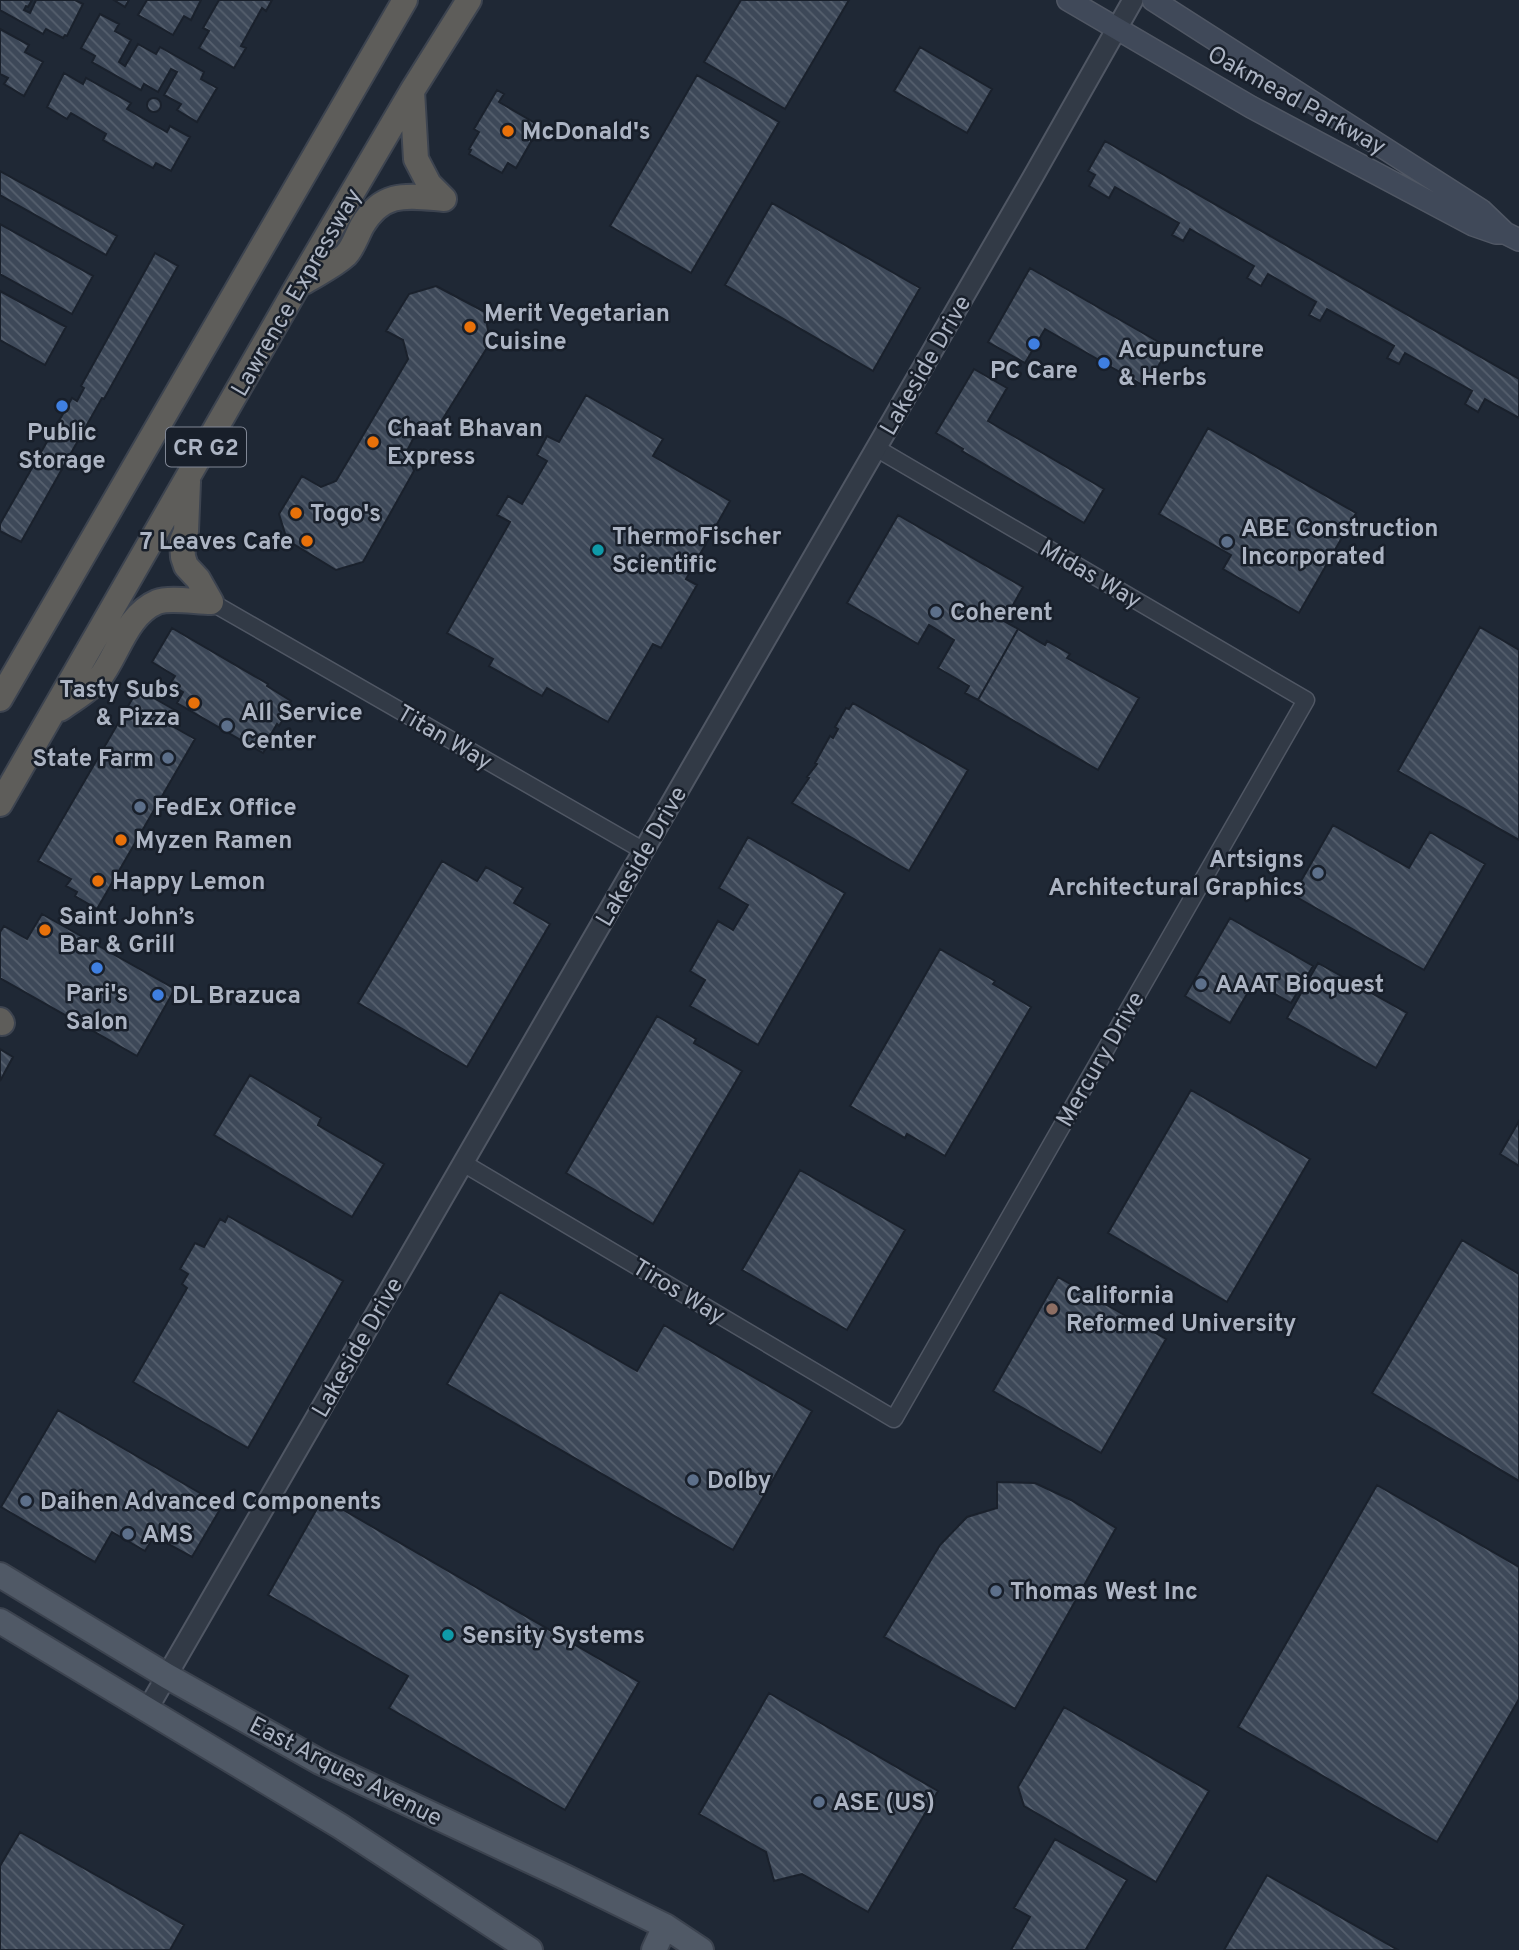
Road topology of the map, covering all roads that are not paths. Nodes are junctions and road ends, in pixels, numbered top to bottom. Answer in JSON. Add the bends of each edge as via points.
{"nodes":[{"id":1,"x":405,"y":0,"type":"edge"},
{"id":2,"x":469,"y":0,"type":"edge"},
{"id":3,"x":1068,"y":0,"type":"edge"},
{"id":4,"x":1133,"y":0,"type":"edge"},
{"id":5,"x":1153,"y":0,"type":"edge"},
{"id":6,"x":1117,"y":29,"type":"junction"},
{"id":7,"x":412,"y":91,"type":"junction"},
{"id":8,"x":1512,"y":237,"type":"edge"},
{"id":9,"x":298,"y":287,"type":"junction"},
{"id":10,"x":876,"y":448,"type":"junction"},
{"id":11,"x":188,"y":479,"type":"junction"},
{"id":12,"x":211,"y":602,"type":"junction"},
{"id":13,"x":4,"y":688,"type":"edge"},
{"id":14,"x":1306,"y":700,"type":"joint"},
{"id":15,"x":51,"y":716,"type":"junction"},
{"id":16,"x":0,"y":804,"type":"edge"},
{"id":17,"x":643,"y":851,"type":"junction"},
{"id":18,"x":463,"y":1163,"type":"junction"},
{"id":19,"x":894,"y":1419,"type":"joint"},
{"id":20,"x":0,"y":1575,"type":"edge"},
{"id":21,"x":0,"y":1621,"type":"edge"},
{"id":22,"x":167,"y":1676,"type":"junction"},
{"id":23,"x":147,"y":1710,"type":"junction"},
{"id":24,"x":665,"y":1926,"type":"junction"},
{"id":25,"x":530,"y":1950,"type":"edge"},
{"id":26,"x":654,"y":1950,"type":"edge"},
{"id":27,"x":701,"y":1950,"type":"edge"}],
"edges":[{"from":1,"to":13,"type":"highway","number":"CR G2"},
{"from":2,"to":7,"type":"highway","name":"Lawrence Expressway","number":"CR G2"},
{"from":3,"to":6,"type":"main road","name":"Oakmead Parkway"},
{"from":4,"to":6,"type":"street","name":"Lakeside Drive"},
{"from":5,"to":8,"type":"main road","name":"Oakmead Parkway","via":[[1481,210]]},
{"from":6,"to":8,"type":"main road","name":"Oakmead Parkway","via":[[1381,177],[1473,225]]},
{"from":6,"to":10,"type":"street","name":"Lakeside Drive"},
{"from":7,"to":9,"type":"highway","name":"Lawrence Expressway","number":"CR G2"},
{"from":7,"to":9,"type":"highway","via":[[416,159],[429,184],[444,199],[410,196],[386,200],[367,218],[347,254]]},
{"from":9,"to":11,"type":"highway","name":"Lawrence Expressway","number":"CR G2"},
{"from":10,"to":14,"type":"street","name":"Midas Way"},
{"from":10,"to":17,"type":"street","name":"Lakeside Drive"},
{"from":11,"to":12,"type":"highway","via":[[183,557]]},
{"from":11,"to":15,"type":"highway","name":"Lawrence Expressway","number":"CR G2"},
{"from":12,"to":15,"type":"highway","via":[[156,602],[131,625],[98,680]]},
{"from":12,"to":17,"type":"street","name":"Titan Way"},
{"from":14,"to":19,"type":"street","name":"Mercury Drive"},
{"from":15,"to":16,"type":"highway","name":"Lawrence Expressway","number":"CR G2"},
{"from":17,"to":18,"type":"street","name":"Lakeside Drive"},
{"from":18,"to":19,"type":"street","name":"Tiros Way"},
{"from":18,"to":22,"type":"street","name":"Lakeside Drive"},
{"from":20,"to":22,"type":"main road","name":"East Arques Avenue"},
{"from":21,"to":23,"type":"main road","name":"East Arques Avenue"},
{"from":22,"to":23,"type":"street","name":"Lakeside Drive"},
{"from":22,"to":24,"type":"main road","name":"East Arques Avenue","via":[[320,1762]]},
{"from":23,"to":25,"type":"main road","name":"East Arques Avenue","via":[[352,1834]]},
{"from":24,"to":26,"type":"main road"},
{"from":24,"to":27,"type":"main road","name":"East Arques Avenue"}]}
